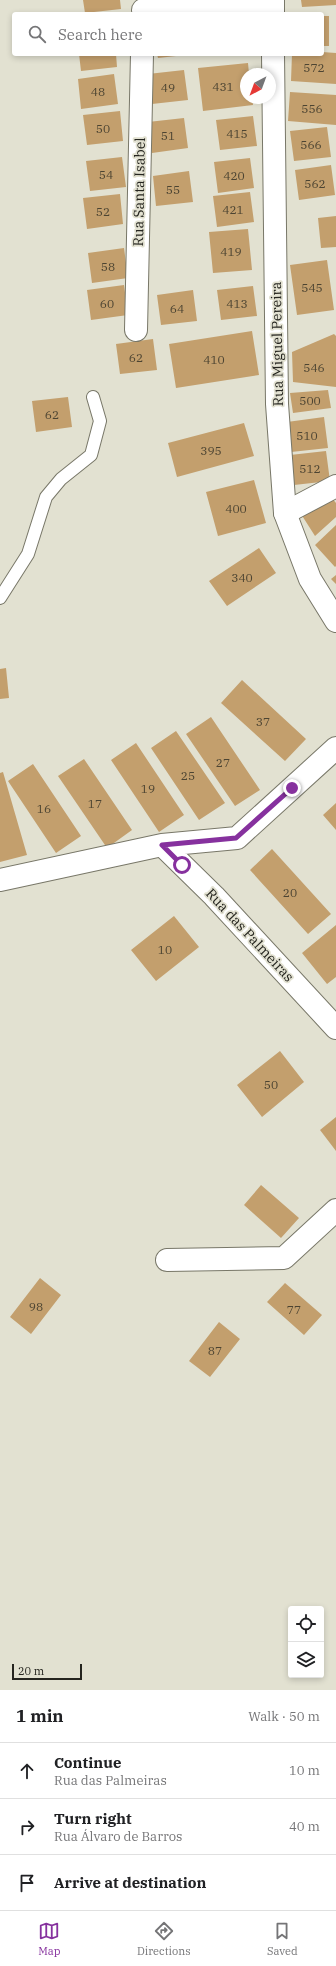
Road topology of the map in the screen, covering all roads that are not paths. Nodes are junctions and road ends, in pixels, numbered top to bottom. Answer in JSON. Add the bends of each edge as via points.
{"nodes":[{"id":1,"x":273,"y":6,"type":"edge"},
{"id":2,"x":143,"y":8,"type":"edge"},
{"id":3,"x":142,"y":56,"type":"edge"},
{"id":4,"x":273,"y":56,"type":"edge"},
{"id":5,"x":136,"y":330,"type":"dead end"},
{"id":6,"x":93,"y":397,"type":"dead end"},
{"id":7,"x":336,"y":486,"type":"edge"},
{"id":8,"x":285,"y":512,"type":"junction"},
{"id":9,"x":0,"y":598,"type":"edge"},
{"id":10,"x":336,"y":621,"type":"edge"},
{"id":11,"x":336,"y":748,"type":"edge"},
{"id":12,"x":162,"y":845,"type":"junction"},
{"id":13,"x":0,"y":880,"type":"edge"},
{"id":14,"x":336,"y":1028,"type":"edge"},
{"id":15,"x":336,"y":1210,"type":"edge"},
{"id":16,"x":167,"y":1260,"type":"dead end"}],
"edges":[{"from":1,"to":2,"type":"street"},
{"from":3,"to":5,"type":"street","name":"Rua Santa Isabel"},
{"from":4,"to":8,"type":"street","name":"Rua Miguel Pereira","via":[[277,404]]},
{"from":6,"to":9,"type":"lane","via":[[100,421],[91,455],[61,479],[46,497],[28,554]]},
{"from":7,"to":8,"type":"street"},
{"from":8,"to":10,"type":"street","name":"Rua Miguel Pereira","via":[[310,579]]},
{"from":11,"to":12,"type":"street","via":[[236,838]]},
{"from":12,"to":13,"type":"street"},
{"from":12,"to":14,"type":"street","name":"Rua das Palmeiras","via":[[214,896]]},
{"from":15,"to":16,"type":"street","via":[[284,1258]]}]}
